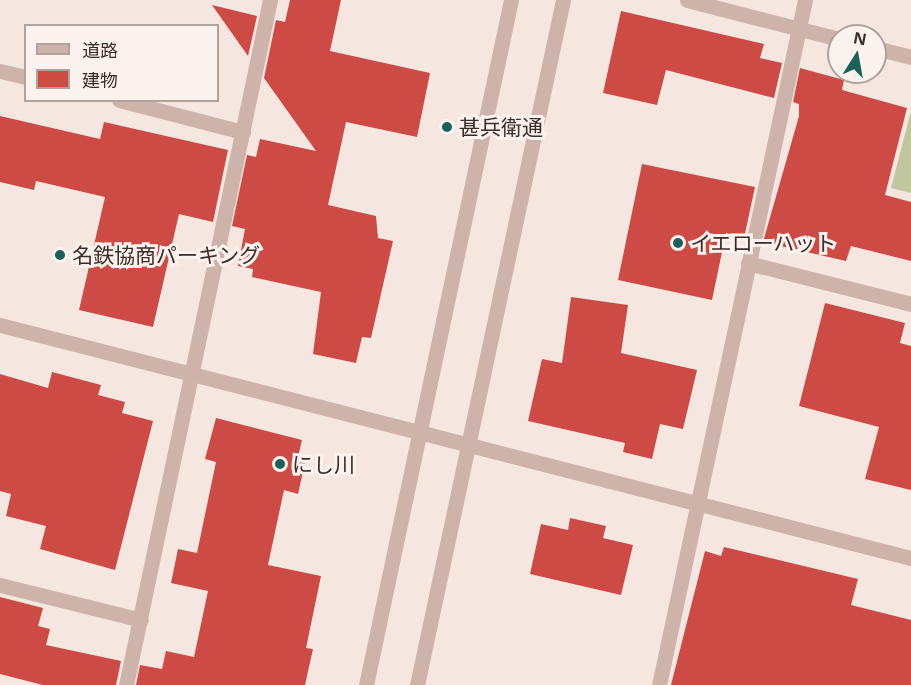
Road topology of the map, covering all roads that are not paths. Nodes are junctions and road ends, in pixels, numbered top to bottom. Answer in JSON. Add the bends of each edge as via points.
{"nodes":[{"id":1,"x":270,"y":0,"type":"edge"},
{"id":2,"x":511,"y":0,"type":"edge"},
{"id":3,"x":562,"y":0,"type":"edge"},
{"id":4,"x":687,"y":0,"type":"edge"},
{"id":5,"x":805,"y":0,"type":"edge"},
{"id":6,"x":799,"y":29,"type":"junction"},
{"id":7,"x":827,"y":36,"type":"edge"},
{"id":8,"x":887,"y":51,"type":"edge"},
{"id":9,"x":911,"y":57,"type":"edge"},
{"id":10,"x":0,"y":71,"type":"edge"},
{"id":11,"x":24,"y":77,"type":"edge"},
{"id":12,"x":127,"y":102,"type":"edge"},
{"id":13,"x":243,"y":132,"type":"junction"},
{"id":14,"x":748,"y":263,"type":"junction"},
{"id":15,"x":911,"y":304,"type":"edge"},
{"id":16,"x":0,"y":324,"type":"edge"},
{"id":17,"x":195,"y":375,"type":"junction"},
{"id":18,"x":422,"y":432,"type":"junction"},
{"id":19,"x":470,"y":445,"type":"junction"},
{"id":20,"x":698,"y":505,"type":"junction"},
{"id":21,"x":911,"y":558,"type":"edge"},
{"id":22,"x":0,"y":585,"type":"edge"},
{"id":23,"x":141,"y":620,"type":"junction"},
{"id":24,"x":126,"y":685,"type":"edge"},
{"id":25,"x":366,"y":685,"type":"edge"},
{"id":26,"x":417,"y":685,"type":"edge"},
{"id":27,"x":659,"y":685,"type":"edge"}],
"edges":[{"from":1,"to":13,"type":"street"},
{"from":2,"to":18,"type":"street"},
{"from":3,"to":19,"type":"street"},
{"from":4,"to":6,"type":"street"},
{"from":5,"to":6,"type":"street"},
{"from":6,"to":7,"type":"street"},
{"from":6,"to":14,"type":"street"},
{"from":8,"to":9,"type":"street"},
{"from":10,"to":11,"type":"street"},
{"from":12,"to":13,"type":"street"},
{"from":13,"to":17,"type":"street"},
{"from":14,"to":15,"type":"street"},
{"from":14,"to":20,"type":"street"},
{"from":16,"to":17,"type":"street"},
{"from":17,"to":18,"type":"street"},
{"from":17,"to":23,"type":"street"},
{"from":18,"to":19,"type":"street"},
{"from":18,"to":25,"type":"street"},
{"from":19,"to":20,"type":"street"},
{"from":19,"to":26,"type":"street"},
{"from":20,"to":21,"type":"street"},
{"from":20,"to":27,"type":"street"},
{"from":22,"to":23,"type":"street"},
{"from":23,"to":24,"type":"street"}]}
